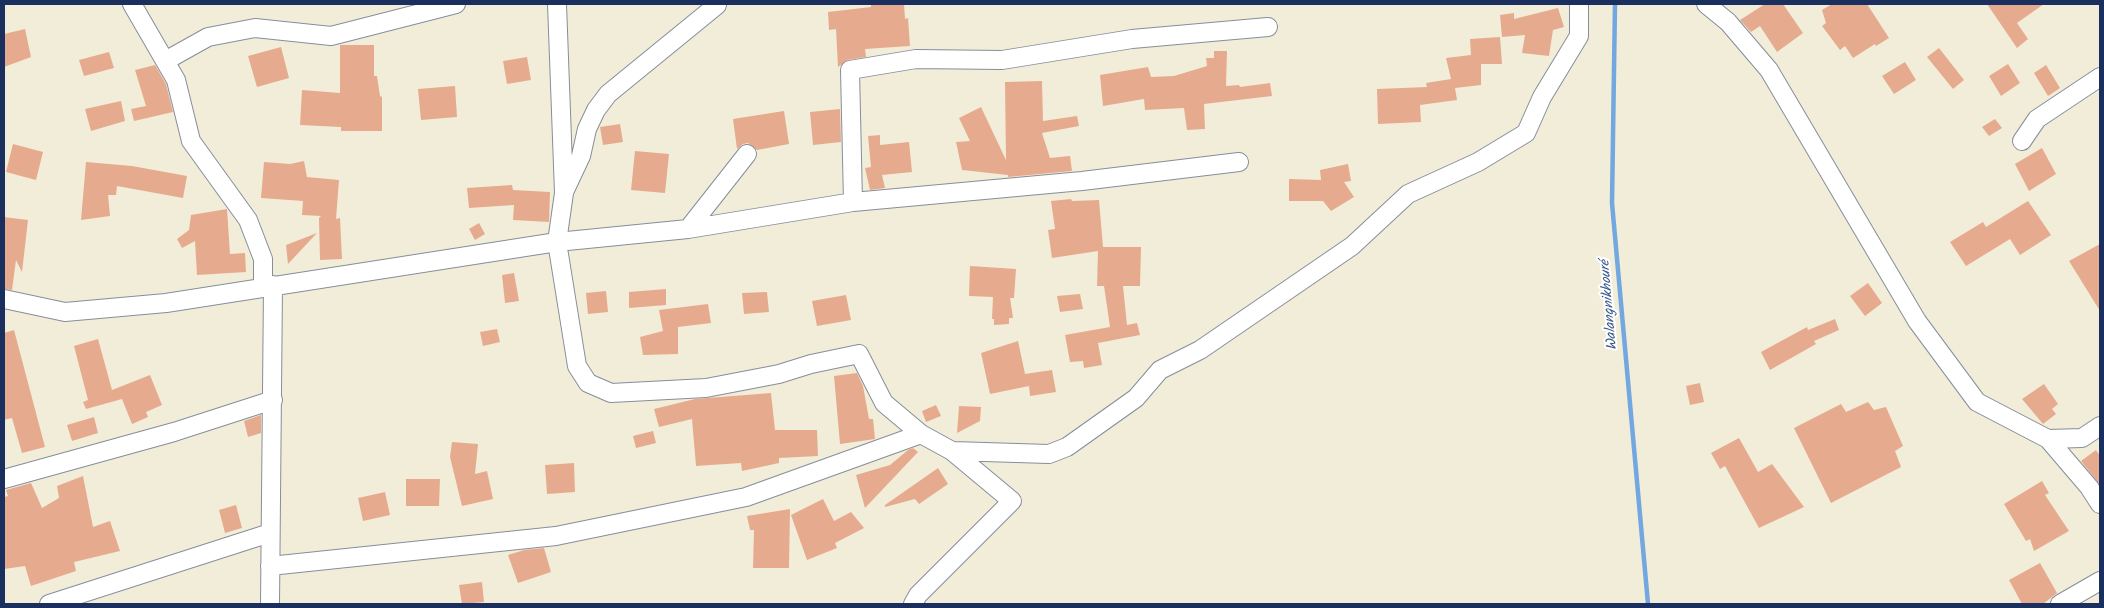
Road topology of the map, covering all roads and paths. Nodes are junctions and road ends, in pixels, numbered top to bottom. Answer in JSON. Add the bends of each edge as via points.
{"nodes":[{"id":1,"x":132,"y":4,"type":"edge"},
{"id":2,"x":456,"y":4,"type":"edge"},
{"id":3,"x":557,"y":4,"type":"edge"},
{"id":4,"x":717,"y":4,"type":"edge"},
{"id":5,"x":1579,"y":4,"type":"edge"},
{"id":6,"x":1706,"y":4,"type":"edge"},
{"id":7,"x":1268,"y":27,"type":"dead end"},
{"id":8,"x":165,"y":61,"type":"junction"},
{"id":9,"x":2100,"y":77,"type":"edge"},
{"id":10,"x":2022,"y":141,"type":"dead end"},
{"id":11,"x":747,"y":154,"type":"dead end"},
{"id":12,"x":1239,"y":162,"type":"dead end"},
{"id":13,"x":564,"y":193,"type":"junction"},
{"id":14,"x":853,"y":202,"type":"junction"},
{"id":15,"x":688,"y":229,"type":"junction"},
{"id":16,"x":557,"y":242,"type":"junction"},
{"id":17,"x":268,"y":286,"type":"junction"},
{"id":18,"x":4,"y":299,"type":"edge"},
{"id":19,"x":273,"y":400,"type":"junction"},
{"id":20,"x":2100,"y":426,"type":"edge"},
{"id":21,"x":921,"y":434,"type":"junction"},
{"id":22,"x":2048,"y":439,"type":"junction"},
{"id":23,"x":952,"y":451,"type":"junction"},
{"id":24,"x":4,"y":479,"type":"edge"},
{"id":25,"x":2100,"y":504,"type":"edge"},
{"id":26,"x":270,"y":534,"type":"junction"},
{"id":27,"x":270,"y":566,"type":"junction"},
{"id":28,"x":2100,"y":581,"type":"edge"},
{"id":29,"x":49,"y":604,"type":"edge"},
{"id":30,"x":270,"y":604,"type":"edge"},
{"id":31,"x":913,"y":604,"type":"edge"},
{"id":32,"x":2060,"y":604,"type":"edge"}],
"edges":[{"from":1,"to":8,"type":"street"},
{"from":2,"to":8,"type":"street","via":[[331,36],[255,28],[208,37]]},
{"from":3,"to":13,"type":"street"},
{"from":4,"to":13,"type":"street","via":[[608,94],[587,129],[581,156]]},
{"from":5,"to":23,"type":"street","via":[[1580,36],[1542,97],[1526,133],[1478,162],[1408,194],[1352,246],[1200,350],[1160,370],[1136,398],[1067,447],[1049,454]]},
{"from":6,"to":22,"type":"street","via":[[1728,22],[1769,70],[1917,321],[1977,402]]},
{"from":7,"to":14,"type":"street","via":[[1132,39],[1002,60],[916,59],[850,70]]},
{"from":8,"to":17,"type":"street","via":[[176,80],[191,141],[248,220],[264,259]]},
{"from":9,"to":10,"type":"street","via":[[2037,119]]},
{"from":11,"to":15,"type":"street"},
{"from":12,"to":14,"type":"street","via":[[1082,181]]},
{"from":13,"to":16,"type":"street"},
{"from":14,"to":15,"type":"street"},
{"from":15,"to":16,"type":"street"},
{"from":16,"to":17,"type":"street"},
{"from":16,"to":21,"type":"street","via":[[577,366],[588,383],[611,393],[706,388],[859,354],[884,403]]},
{"from":17,"to":18,"type":"street","via":[[166,303],[65,312]]},
{"from":17,"to":19,"type":"street"},
{"from":19,"to":24,"type":"street","via":[[174,432]]},
{"from":19,"to":26,"type":"street"},
{"from":20,"to":22,"type":"street","via":[[2082,438]]},
{"from":21,"to":23,"type":"street"},
{"from":21,"to":27,"type":"street","via":[[746,496],[566,534]]},
{"from":22,"to":25,"type":"street"},
{"from":23,"to":31,"type":"street","via":[[1012,501],[918,595]]},
{"from":26,"to":27,"type":"street"},
{"from":26,"to":29,"type":"street"},
{"from":27,"to":30,"type":"street"},
{"from":28,"to":32,"type":"street"}]}
